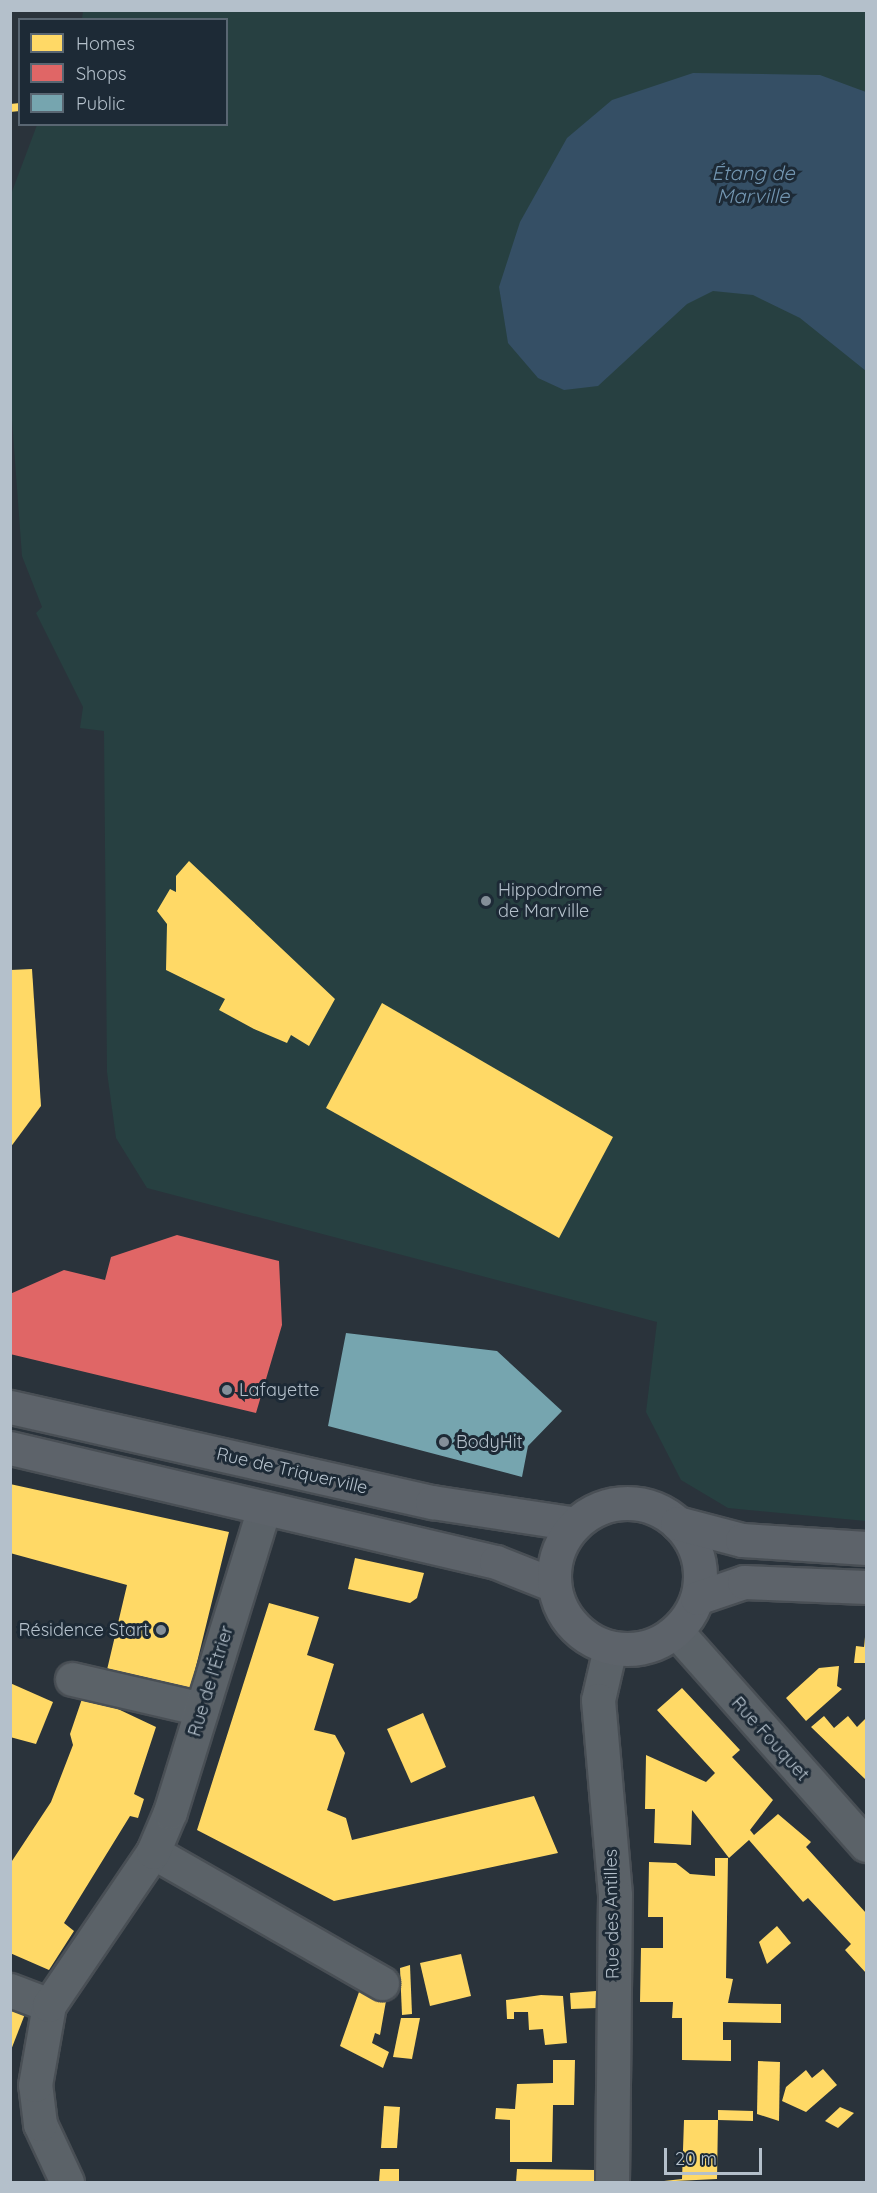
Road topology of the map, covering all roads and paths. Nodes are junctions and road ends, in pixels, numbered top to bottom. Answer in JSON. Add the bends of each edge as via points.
{"nodes":[{"id":1,"x":10,"y":1407,"type":"edge"},
{"id":2,"x":10,"y":1449,"type":"edge"},
{"id":3,"x":264,"y":1508,"type":"junction"},
{"id":4,"x":677,"y":1523,"type":"junction"},
{"id":5,"x":575,"y":1524,"type":"junction"},
{"id":6,"x":867,"y":1548,"type":"edge"},
{"id":7,"x":554,"y":1585,"type":"junction"},
{"id":8,"x":867,"y":1587,"type":"edge"},
{"id":9,"x":697,"y":1598,"type":"junction"},
{"id":10,"x":676,"y":1630,"type":"junction"},
{"id":11,"x":610,"y":1648,"type":"junction"},
{"id":12,"x":72,"y":1679,"type":"dead end"},
{"id":13,"x":202,"y":1709,"type":"junction"},
{"id":14,"x":867,"y":1845,"type":"edge"},
{"id":15,"x":153,"y":1852,"type":"junction"},
{"id":16,"x":382,"y":1983,"type":"dead end"},
{"id":17,"x":10,"y":1990,"type":"edge"},
{"id":18,"x":50,"y":2005,"type":"junction"},
{"id":19,"x":67,"y":2182,"type":"edge"},
{"id":20,"x":612,"y":2182,"type":"edge"}],
"edges":[{"from":1,"to":5,"type":"main road","name":"Rue de Triquerville","via":[[432,1502]]},
{"from":2,"to":3,"type":"main road"},
{"from":3,"to":7,"type":"main road","via":[[496,1562]]},
{"from":3,"to":13,"type":"street","name":"Rue de l'Étrier"},
{"from":4,"to":5,"type":"main road","via":[[637,1503],[593,1511]]},
{"from":4,"to":6,"type":"main road","via":[[742,1540]]},
{"from":4,"to":9,"type":"main road","via":[[698,1558]]},
{"from":5,"to":7,"type":"main road","via":[[555,1563]]},
{"from":7,"to":11,"type":"main road","via":[[574,1627]]},
{"from":8,"to":9,"type":"main road","via":[[753,1582]]},
{"from":9,"to":10,"type":"main road"},
{"from":10,"to":11,"type":"main road","via":[[636,1649]]},
{"from":10,"to":14,"type":"street","name":"Rue Fouquet"},
{"from":11,"to":20,"type":"street","name":"Rue des Antilles","via":[[598,1700],[615,1895]]},
{"from":12,"to":13,"type":"street"},
{"from":13,"to":15,"type":"street","name":"Rue de l'Étrier"},
{"from":15,"to":16,"type":"street"},
{"from":15,"to":18,"type":"street","name":"Rue de l'Étrier"},
{"from":17,"to":18,"type":"street"},
{"from":18,"to":19,"type":"street","name":"Rue de l'Étrier","via":[[35,2085],[40,2124]]}]}
